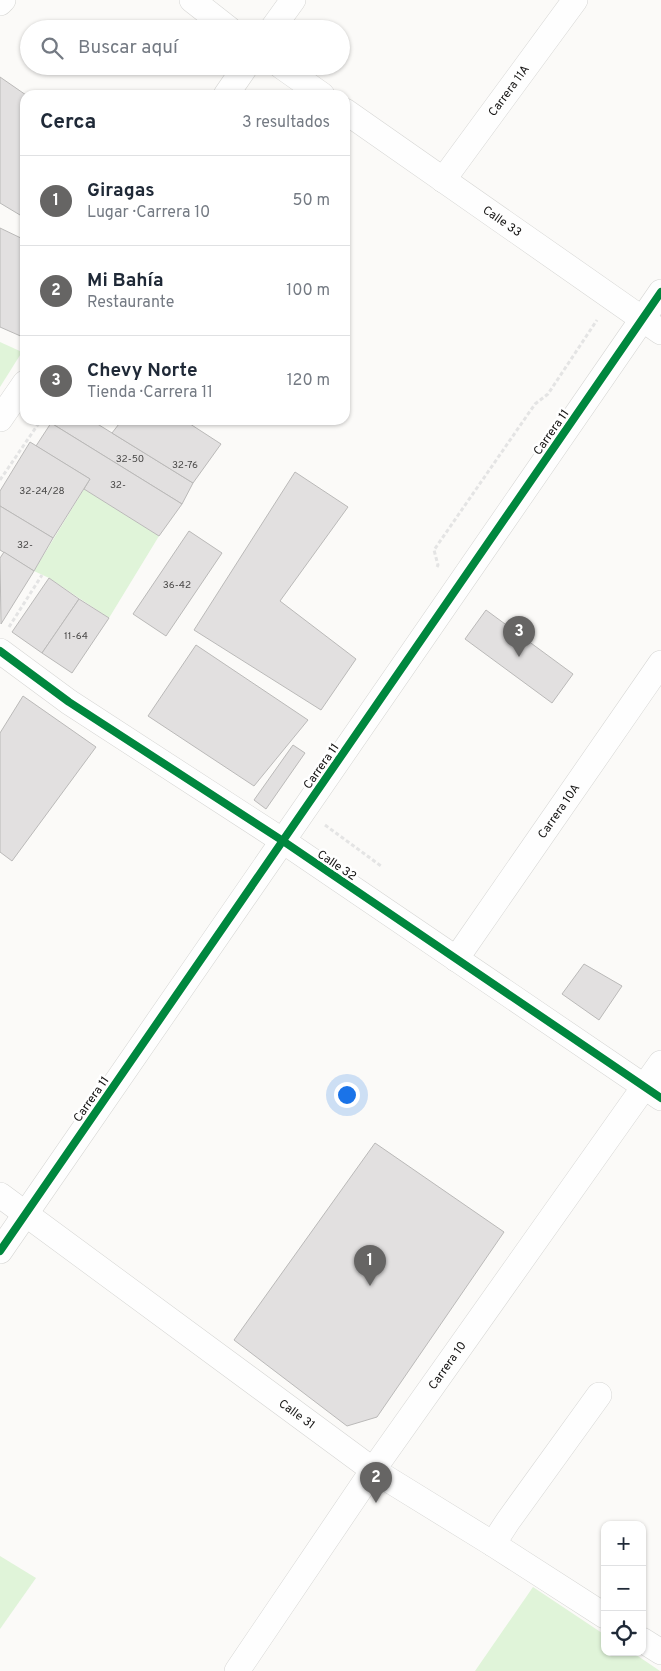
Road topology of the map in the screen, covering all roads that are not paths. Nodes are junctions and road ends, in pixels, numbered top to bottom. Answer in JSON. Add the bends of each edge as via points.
{"nodes":[{"id":1,"x":3,"y":0,"type":"edge"},
{"id":2,"x":192,"y":0,"type":"edge"},
{"id":3,"x":293,"y":0,"type":"edge"},
{"id":4,"x":575,"y":0,"type":"edge"},
{"id":5,"x":0,"y":3,"type":"edge"},
{"id":6,"x":218,"y":20,"type":"edge"},
{"id":7,"x":279,"y":20,"type":"edge"},
{"id":8,"x":240,"y":75,"type":"edge"},
{"id":9,"x":294,"y":75,"type":"edge"},
{"id":10,"x":229,"y":90,"type":"edge"},
{"id":11,"x":315,"y":90,"type":"edge"},
{"id":12,"x":350,"y":115,"type":"edge"},
{"id":13,"x":443,"y":180,"type":"junction"},
{"id":14,"x":661,"y":292,"type":"edge"},
{"id":15,"x":652,"y":325,"type":"edge"},
{"id":16,"x":20,"y":390,"type":"edge"},
{"id":17,"x":0,"y":418,"type":"edge"},
{"id":18,"x":2,"y":642,"type":"edge"},
{"id":19,"x":661,"y":663,"type":"edge"},
{"id":20,"x":283,"y":841,"type":"junction"},
{"id":21,"x":456,"y":959,"type":"junction"},
{"id":22,"x":661,"y":1063,"type":"edge"},
{"id":23,"x":653,"y":1092,"type":"edge"},
{"id":24,"x":0,"y":1195,"type":"edge"},
{"id":25,"x":26,"y":1213,"type":"junction"},
{"id":26,"x":0,"y":1251,"type":"edge"},
{"id":27,"x":599,"y":1395,"type":"dead end"},
{"id":28,"x":373,"y":1470,"type":"junction"},
{"id":29,"x":493,"y":1544,"type":"junction"},
{"id":30,"x":601,"y":1613,"type":"edge"},
{"id":31,"x":646,"y":1643,"type":"edge"},
{"id":32,"x":661,"y":1652,"type":"edge"},
{"id":33,"x":237,"y":1671,"type":"edge"}],
"edges":[{"from":1,"to":5,"type":"street"},
{"from":2,"to":6,"type":"street"},
{"from":3,"to":7,"type":"street"},
{"from":4,"to":13,"type":"street","name":"Carrera 11A"},
{"from":8,"to":10,"type":"street"},
{"from":9,"to":11,"type":"street"},
{"from":12,"to":13,"type":"street","name":"Calle 33"},
{"from":13,"to":15,"type":"street","name":"Calle 33"},
{"from":14,"to":15,"type":"street","name":"Carrera 11"},
{"from":15,"to":20,"type":"street","name":"Carrera 11"},
{"from":16,"to":17,"type":"street"},
{"from":18,"to":20,"type":"street","name":"Calle 32","via":[[69,702]]},
{"from":19,"to":21,"type":"street","name":"Carrera 10A"},
{"from":20,"to":21,"type":"street","name":"Calle 32"},
{"from":20,"to":25,"type":"street","name":"Carrera 11"},
{"from":21,"to":23,"type":"street","name":"Calle 32"},
{"from":22,"to":23,"type":"street","name":"Carrera 10"},
{"from":23,"to":28,"type":"street","name":"Carrera 10"},
{"from":24,"to":25,"type":"street","name":"Calle 31"},
{"from":25,"to":26,"type":"street","name":"Carrera 11"},
{"from":25,"to":28,"type":"street","name":"Calle 31"},
{"from":27,"to":29,"type":"street"},
{"from":28,"to":29,"type":"street","name":"Calle 31"},
{"from":28,"to":33,"type":"street","name":"Carrera 10"},
{"from":29,"to":30,"type":"street","name":"Calle 31"},
{"from":31,"to":32,"type":"street"}]}
